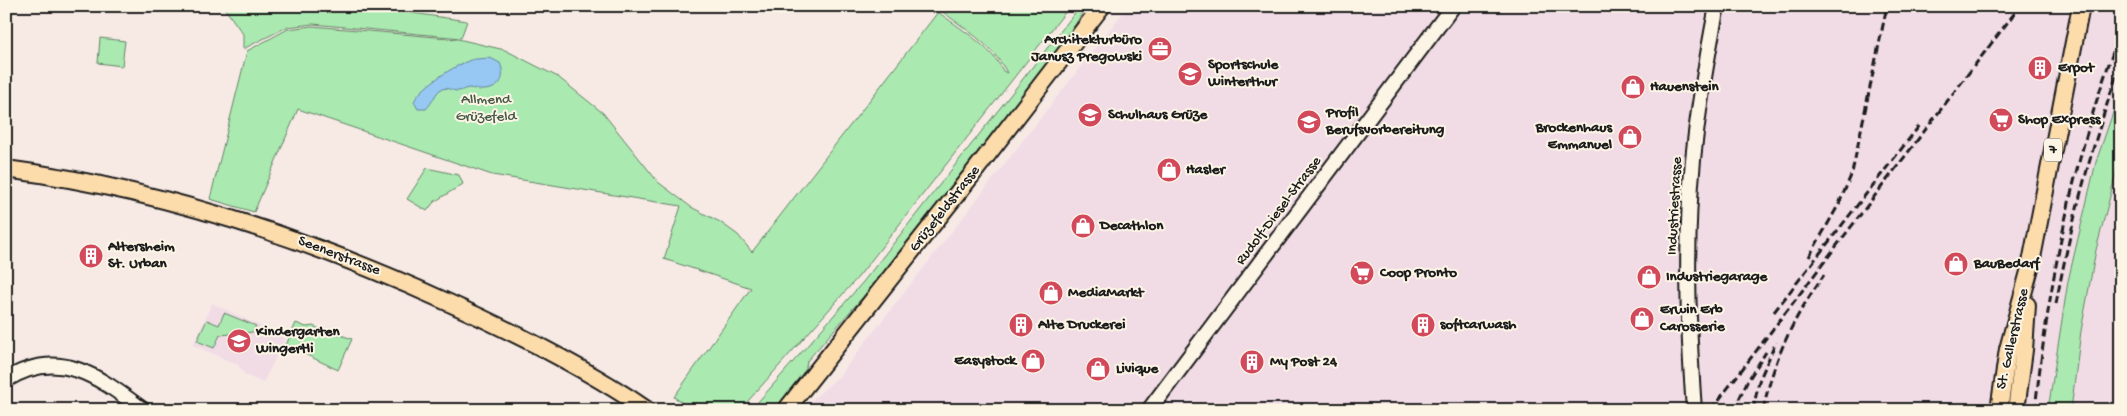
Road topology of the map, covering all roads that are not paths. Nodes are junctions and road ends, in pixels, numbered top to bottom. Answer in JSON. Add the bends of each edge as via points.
{"nodes":[{"id":1,"x":1102,"y":6,"type":"edge"},
{"id":2,"x":1453,"y":6,"type":"edge"},
{"id":3,"x":1717,"y":6,"type":"edge"},
{"id":4,"x":2081,"y":6,"type":"edge"},
{"id":5,"x":6,"y":169,"type":"edge"},
{"id":6,"x":2030,"y":268,"type":"junction"},
{"id":7,"x":6,"y":380,"type":"edge"},
{"id":8,"x":143,"y":410,"type":"edge"},
{"id":9,"x":647,"y":410,"type":"edge"},
{"id":10,"x":786,"y":410,"type":"edge"},
{"id":11,"x":1149,"y":410,"type":"edge"},
{"id":12,"x":1694,"y":410,"type":"edge"},
{"id":13,"x":1999,"y":410,"type":"edge"},
{"id":14,"x":2016,"y":410,"type":"edge"}],
"edges":[{"from":1,"to":10,"type":"main road","name":"Grüzefeldstrasse"},
{"from":2,"to":11,"type":"street","name":"Rudolf-Diesel-Strasse"},
{"from":3,"to":12,"type":"street","name":"Industriestrasse","via":[[1699,105],[1693,161],[1688,300]]},
{"from":4,"to":6,"type":"main road","name":"St. Gallerstrasse","number":"7"},
{"from":5,"to":9,"type":"main road","name":"Seenerstrasse","via":[[64,177],[196,208],[317,247],[496,324],[575,366]]},
{"from":6,"to":13,"type":"main road","name":"St. Gallerstrasse","number":"7","via":[[2008,349]]},
{"from":6,"to":14,"type":"main road","name":"St. Gallerstrasse","number":"7"},
{"from":7,"to":8,"type":"street","via":[[29,368],[64,366],[79,369],[108,384]]}]}
